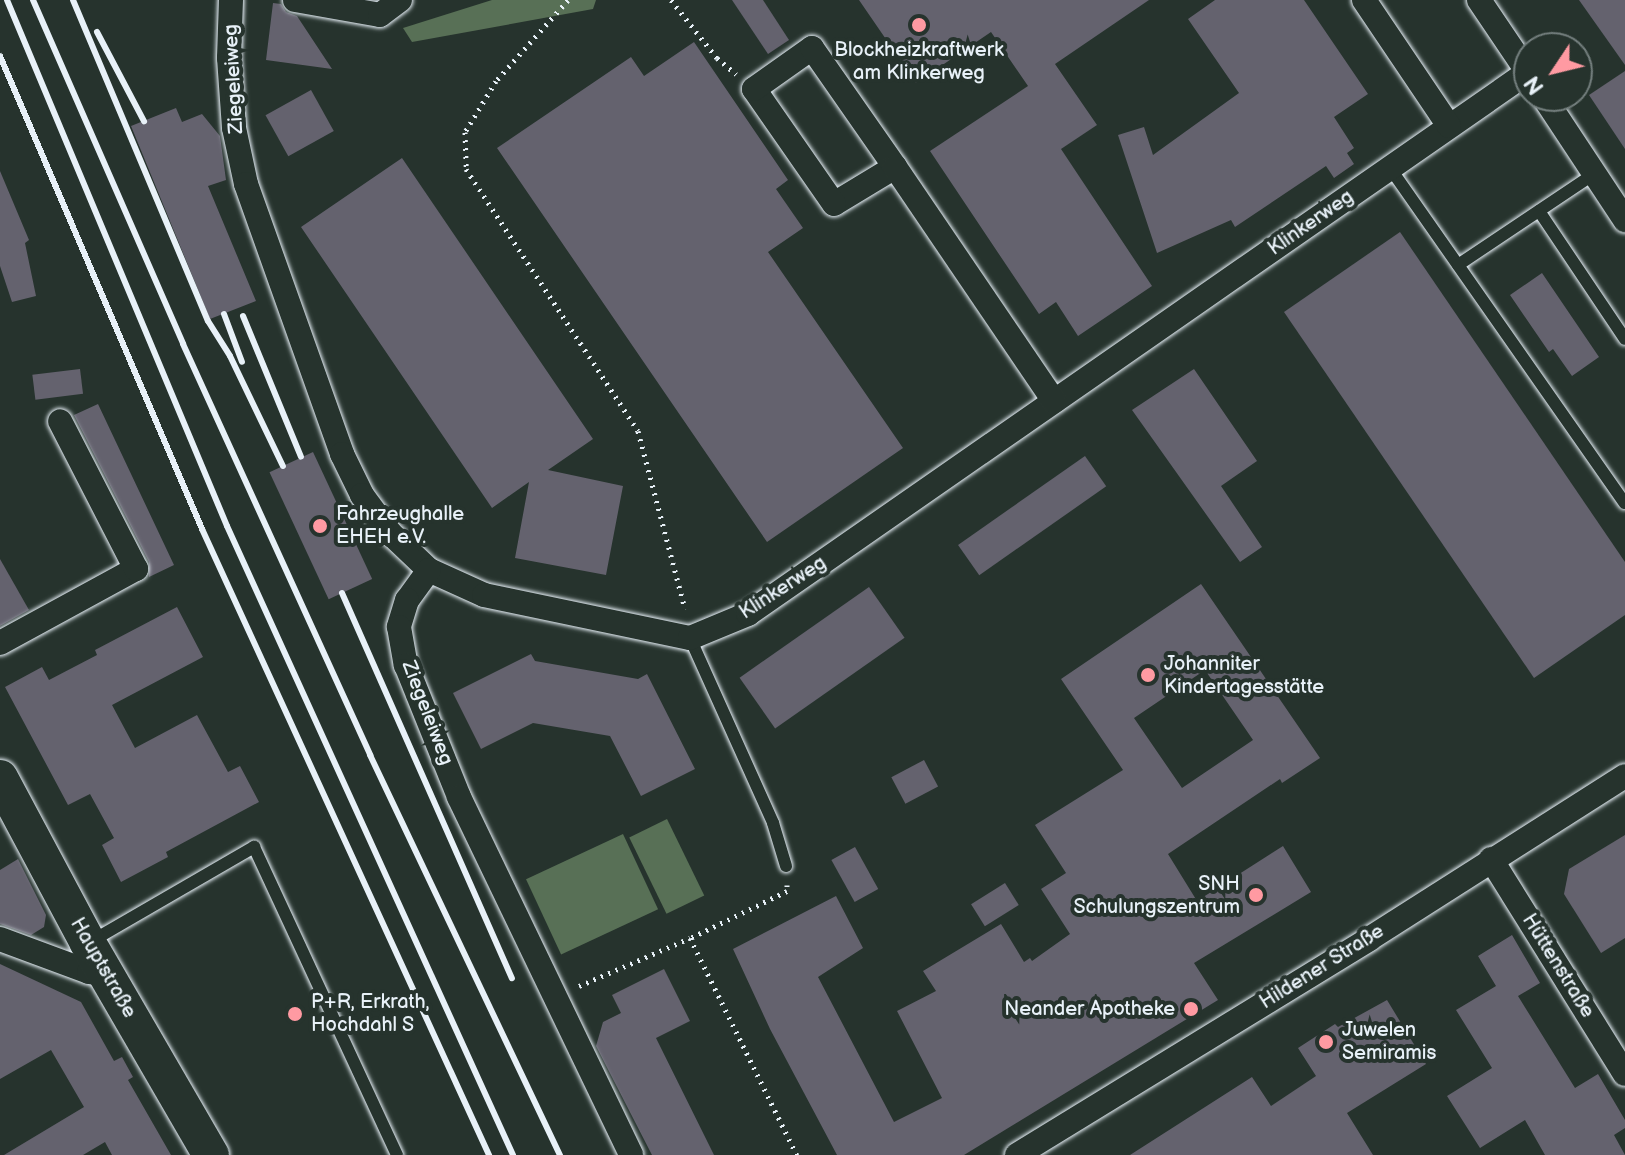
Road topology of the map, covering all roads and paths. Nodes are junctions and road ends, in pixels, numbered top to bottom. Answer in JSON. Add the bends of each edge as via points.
{"nodes":[{"id":1,"x":231,"y":0,"type":"edge"},
{"id":2,"x":295,"y":0,"type":"edge"},
{"id":3,"x":400,"y":0,"type":"edge"},
{"id":4,"x":568,"y":0,"type":"edge"},
{"id":5,"x":671,"y":0,"type":"edge"},
{"id":6,"x":1364,"y":0,"type":"edge"},
{"id":7,"x":1479,"y":0,"type":"edge"},
{"id":8,"x":1513,"y":51,"type":"edge"},
{"id":9,"x":1513,"y":83,"type":"edge"},
{"id":10,"x":754,"y":89,"type":"junction"},
{"id":11,"x":1553,"y":112,"type":"edge"},
{"id":12,"x":1449,"y":126,"type":"junction"},
{"id":13,"x":895,"y":167,"type":"junction"},
{"id":14,"x":1390,"y":168,"type":"junction"},
{"id":15,"x":1594,"y":174,"type":"junction"},
{"id":16,"x":1539,"y":211,"type":"junction"},
{"id":17,"x":1625,"y":220,"type":"edge"},
{"id":18,"x":1458,"y":265,"type":"junction"},
{"id":19,"x":1625,"y":339,"type":"edge"},
{"id":20,"x":1054,"y":401,"type":"junction"},
{"id":21,"x":60,"y":421,"type":"dead end"},
{"id":22,"x":1625,"y":503,"type":"edge"},
{"id":23,"x":429,"y":570,"type":"junction"},
{"id":24,"x":690,"y":638,"type":"junction"},
{"id":25,"x":0,"y":643,"type":"edge"},
{"id":26,"x":1625,"y":776,"type":"edge"},
{"id":27,"x":0,"y":778,"type":"edge"},
{"id":28,"x":1491,"y":859,"type":"junction"},
{"id":29,"x":786,"y":866,"type":"joint"},
{"id":30,"x":690,"y":938,"type":"junction"},
{"id":31,"x":0,"y":939,"type":"edge"},
{"id":32,"x":88,"y":943,"type":"junction"},
{"id":33,"x":107,"y":975,"type":"junction"},
{"id":34,"x":556,"y":996,"type":"junction"},
{"id":35,"x":1625,"y":1074,"type":"edge"},
{"id":36,"x":211,"y":1155,"type":"edge"},
{"id":37,"x":397,"y":1155,"type":"edge"},
{"id":38,"x":631,"y":1155,"type":"edge"},
{"id":39,"x":797,"y":1155,"type":"edge"},
{"id":40,"x":1017,"y":1155,"type":"edge"}],
"edges":[{"from":1,"to":23,"type":"street","name":"Ziegeleiweg","via":[[234,128],[246,184],[295,328],[362,495],[390,533]]},
{"from":2,"to":3,"type":"street","via":[[380,15]]},
{"from":4,"to":24,"type":"path","via":[[496,81],[465,132],[466,169],[638,431]]},
{"from":5,"to":10,"type":"path","via":[[717,58]]},
{"from":6,"to":12,"type":"street"},
{"from":7,"to":8,"type":"street"},
{"from":9,"to":12,"type":"street","name":"Klinkerweg"},
{"from":10,"to":13,"type":"street","via":[[834,204]]},
{"from":10,"to":13,"type":"street","via":[[812,48]]},
{"from":11,"to":15,"type":"street"},
{"from":12,"to":14,"type":"street","name":"Klinkerweg"},
{"from":13,"to":20,"type":"street"},
{"from":14,"to":18,"type":"lane"},
{"from":14,"to":20,"type":"street","name":"Klinkerweg"},
{"from":15,"to":16,"type":"lane"},
{"from":15,"to":17,"type":"street"},
{"from":16,"to":18,"type":"lane"},
{"from":16,"to":19,"type":"lane"},
{"from":18,"to":22,"type":"lane"},
{"from":20,"to":24,"type":"street","name":"Klinkerweg","via":[[748,614]]},
{"from":21,"to":25,"type":"street","via":[[136,569]]},
{"from":23,"to":24,"type":"street","via":[[484,595]]},
{"from":23,"to":34,"type":"street","name":"Ziegeleiweg","via":[[407,600],[399,627],[406,665],[459,797]]},
{"from":24,"to":29,"type":"lane","via":[[773,823]]},
{"from":26,"to":28,"type":"street","name":"Hildener Straße"},
{"from":27,"to":32,"type":"street","name":"Hauptstraße"},
{"from":28,"to":35,"type":"street","name":"Hüttenstraße"},
{"from":28,"to":40,"type":"street","name":"Hildener Straße"},
{"from":29,"to":30,"type":"path","via":[[787,891]]},
{"from":30,"to":34,"type":"path"},
{"from":30,"to":39,"type":"path"},
{"from":31,"to":33,"type":"street"},
{"from":32,"to":33,"type":"street","name":"Hauptstraße"},
{"from":32,"to":37,"type":"lane","via":[[254,847]]},
{"from":33,"to":36,"type":"street","name":"Hauptstraße"},
{"from":34,"to":38,"type":"street","name":"Ziegeleiweg"}]}
